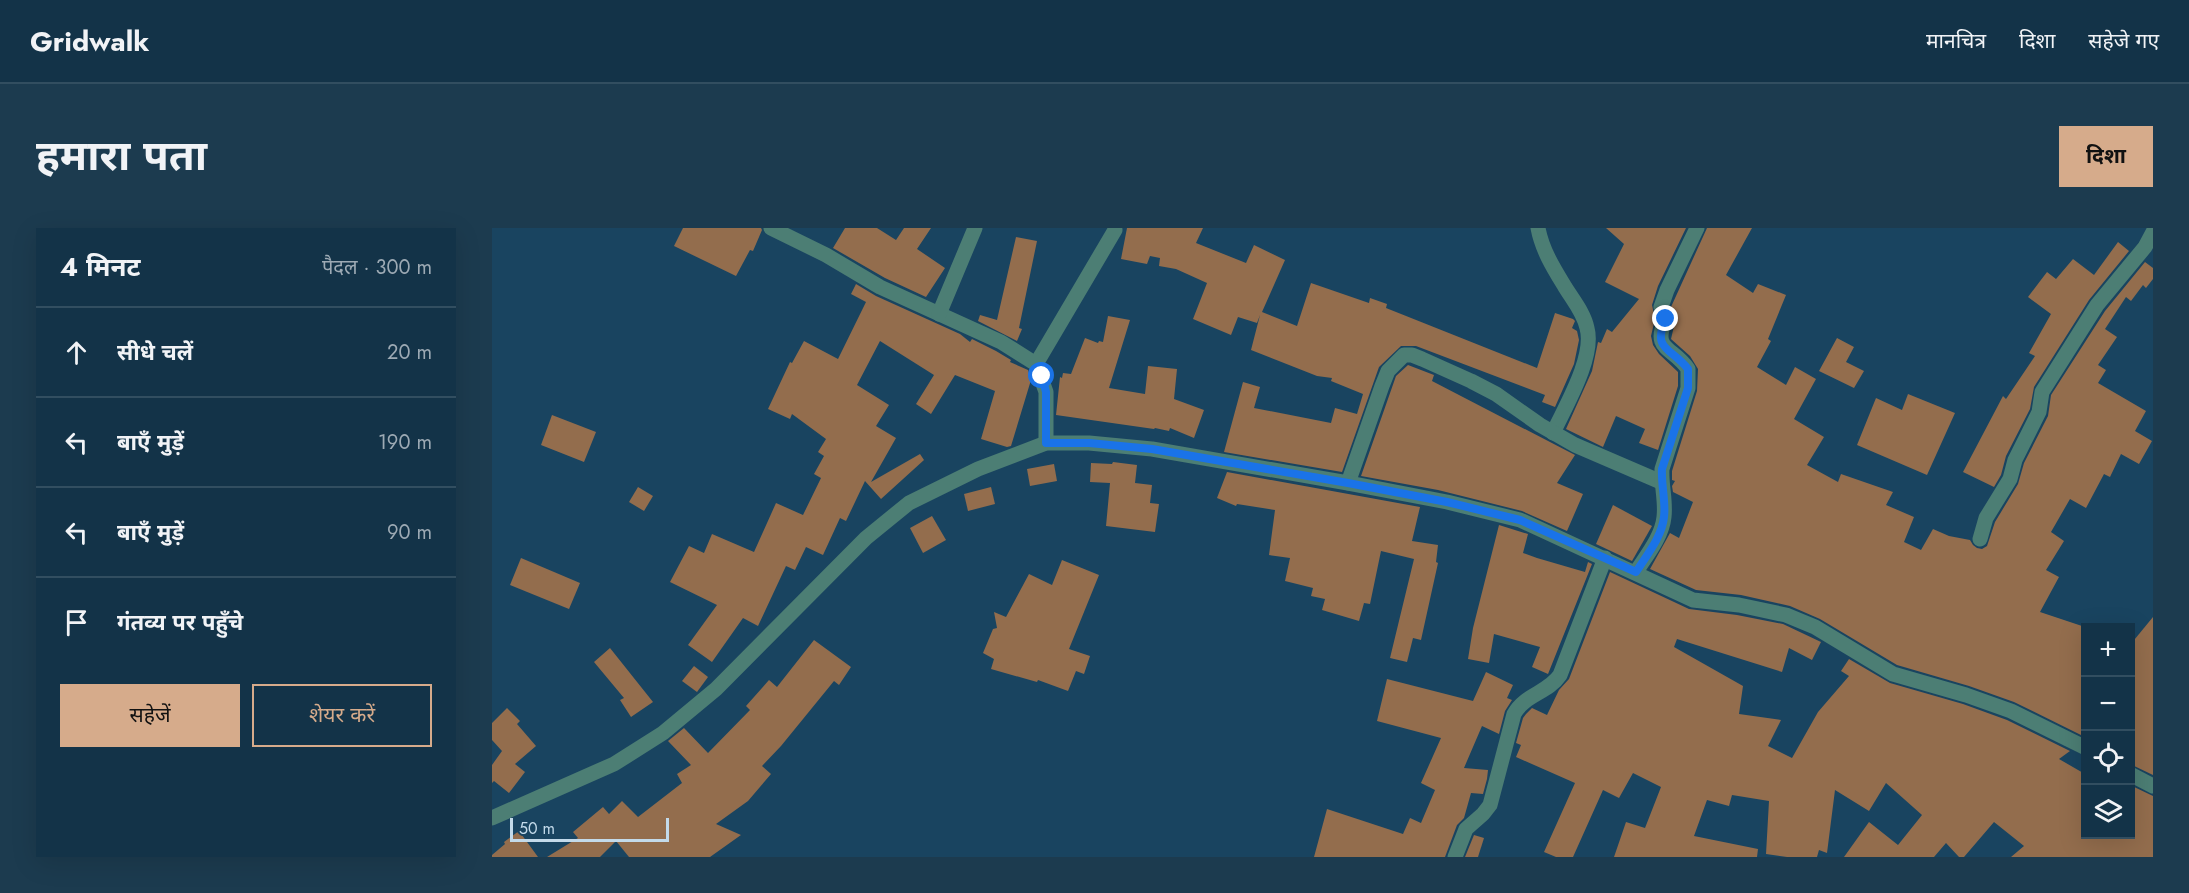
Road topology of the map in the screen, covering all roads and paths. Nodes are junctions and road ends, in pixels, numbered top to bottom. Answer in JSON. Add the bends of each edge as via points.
{"nodes":[{"id":1,"x":771,"y":228,"type":"edge"},
{"id":2,"x":975,"y":228,"type":"edge"},
{"id":3,"x":1538,"y":228,"type":"edge"},
{"id":4,"x":1697,"y":228,"type":"edge"},
{"id":5,"x":1115,"y":231,"type":"dead end"},
{"id":6,"x":2153,"y":232,"type":"edge"},
{"id":7,"x":939,"y":314,"type":"junction"},
{"id":8,"x":1036,"y":364,"type":"junction"},
{"id":9,"x":1553,"y":434,"type":"junction"},
{"id":10,"x":1046,"y":443,"type":"junction"},
{"id":11,"x":1661,"y":482,"type":"junction"},
{"id":12,"x":1348,"y":483,"type":"junction"},
{"id":13,"x":1980,"y":538,"type":"dead end"},
{"id":14,"x":1605,"y":558,"type":"junction"},
{"id":15,"x":1636,"y":572,"type":"junction"},
{"id":16,"x":2081,"y":746,"type":"edge"},
{"id":17,"x":2135,"y":777,"type":"edge"},
{"id":18,"x":2153,"y":786,"type":"edge"},
{"id":19,"x":492,"y":818,"type":"edge"},
{"id":20,"x":1455,"y":857,"type":"edge"}],
"edges":[{"from":1,"to":7,"type":"street"},
{"from":2,"to":7,"type":"street"},
{"from":3,"to":9,"type":"street","via":[[1547,255],[1588,329],[1587,352]]},
{"from":4,"to":11,"type":"street","via":[[1661,307],[1666,319],[1660,332],[1662,342],[1682,361],[1689,378]]},
{"from":5,"to":8,"type":"street"},
{"from":6,"to":13,"type":"street","via":[[2097,305],[2042,392],[2039,412],[2010,479],[1986,518]]},
{"from":7,"to":8,"type":"street","via":[[1001,342]]},
{"from":8,"to":10,"type":"street","via":[[1046,392]]},
{"from":9,"to":11,"type":"street"},
{"from":9,"to":12,"type":"street","via":[[1496,394],[1422,359],[1404,355],[1388,371]]},
{"from":10,"to":12,"type":"street","via":[[1152,449]]},
{"from":10,"to":19,"type":"street","via":[[978,469],[909,503],[866,538],[716,689],[663,733],[614,764]]},
{"from":11,"to":15,"type":"street","via":[[1662,528]]},
{"from":12,"to":14,"type":"street","via":[[1520,520]]},
{"from":14,"to":15,"type":"street"},
{"from":14,"to":20,"type":"street","via":[[1560,675],[1554,684],[1520,704],[1514,714],[1490,805],[1466,829]]},
{"from":15,"to":16,"type":"street","via":[[1693,600],[1786,615],[1815,627],[1893,674],[2011,711]]},
{"from":17,"to":18,"type":"street"}]}
